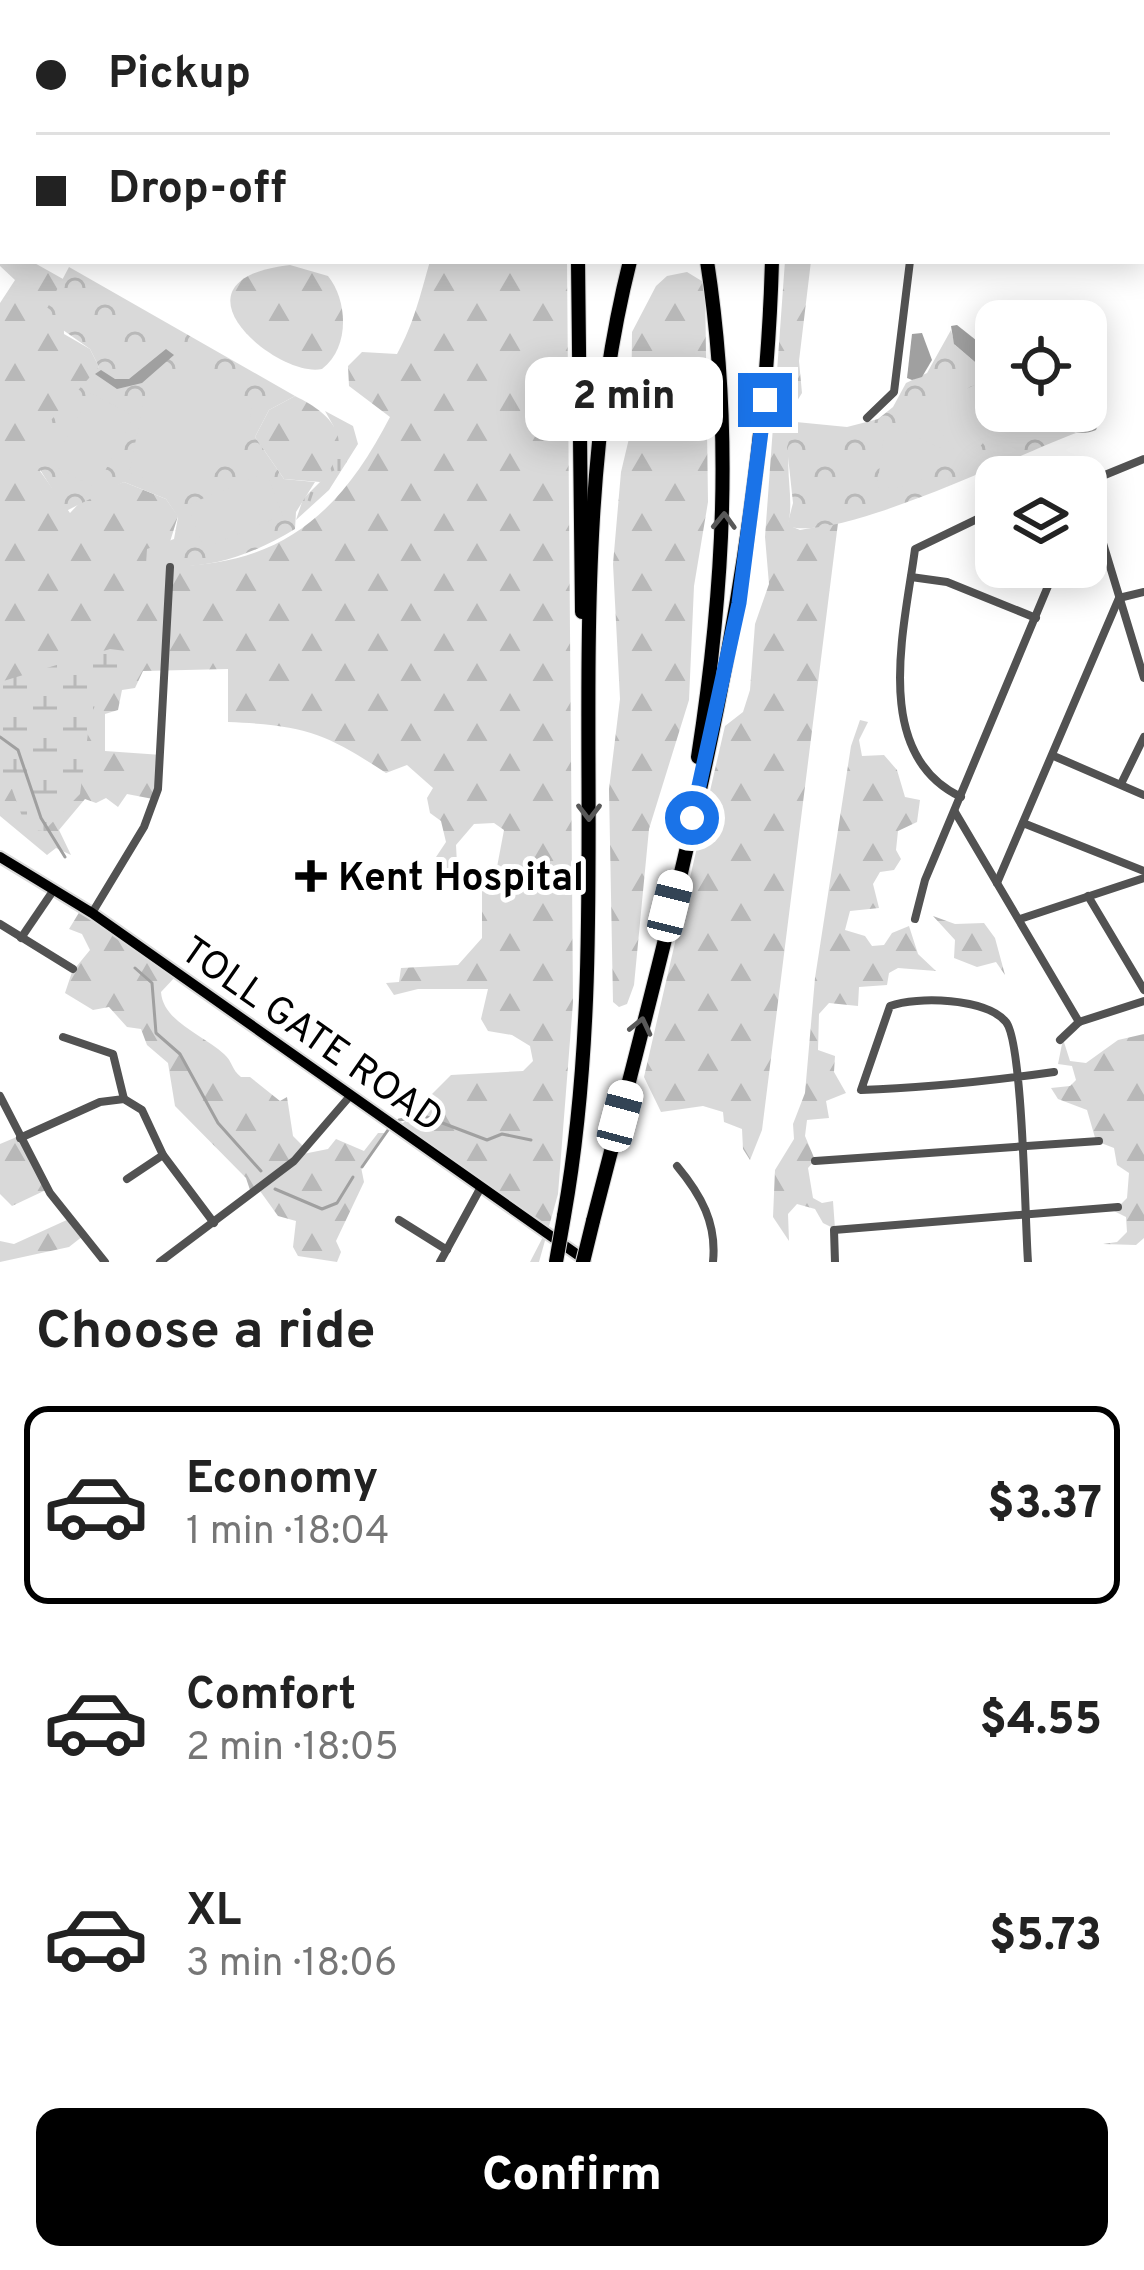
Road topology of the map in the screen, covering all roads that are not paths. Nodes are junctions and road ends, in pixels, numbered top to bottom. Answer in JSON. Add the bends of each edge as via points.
{"nodes":[{"id":1,"x":578,"y":264,"type":"edge"},
{"id":2,"x":630,"y":264,"type":"edge"},
{"id":3,"x":707,"y":264,"type":"edge"},
{"id":4,"x":773,"y":264,"type":"edge"},
{"id":5,"x":910,"y":264,"type":"edge"},
{"id":6,"x":867,"y":418,"type":"dead end"},
{"id":7,"x":1144,"y":459,"type":"edge"},
{"id":8,"x":1107,"y":474,"type":"edge"},
{"id":9,"x":975,"y":519,"type":"edge"},
{"id":10,"x":1107,"y":559,"type":"edge"},
{"id":11,"x":170,"y":567,"type":"dead end"},
{"id":12,"x":911,"y":577,"type":"junction"},
{"id":13,"x":1048,"y":588,"type":"edge"},
{"id":14,"x":1144,"y":592,"type":"edge"},
{"id":15,"x":1119,"y":598,"type":"junction"},
{"id":16,"x":1036,"y":618,"type":"junction"},
{"id":17,"x":1144,"y":678,"type":"edge"},
{"id":18,"x":589,"y":695,"type":"junction"},
{"id":19,"x":1144,"y":737,"type":"edge"},
{"id":20,"x":1056,"y":757,"type":"junction"},
{"id":21,"x":1121,"y":784,"type":"junction"},
{"id":22,"x":1144,"y":795,"type":"edge"},
{"id":23,"x":961,"y":796,"type":"junction"},
{"id":24,"x":955,"y":812,"type":"junction"},
{"id":25,"x":1023,"y":823,"type":"junction"},
{"id":26,"x":685,"y":845,"type":"junction"},
{"id":27,"x":0,"y":857,"type":"edge"},
{"id":28,"x":1144,"y":874,"type":"edge"},
{"id":29,"x":997,"y":883,"type":"junction"},
{"id":30,"x":53,"y":891,"type":"junction"},
{"id":31,"x":1088,"y":896,"type":"junction"},
{"id":32,"x":92,"y":914,"type":"junction"},
{"id":33,"x":915,"y":919,"type":"dead end"},
{"id":34,"x":1020,"y":919,"type":"junction"},
{"id":35,"x":0,"y":924,"type":"edge"},
{"id":36,"x":21,"y":938,"type":"junction"},
{"id":37,"x":73,"y":969,"type":"dead end"},
{"id":38,"x":1144,"y":990,"type":"edge"},
{"id":39,"x":1144,"y":1000,"type":"edge"},
{"id":40,"x":1079,"y":1022,"type":"junction"},
{"id":41,"x":63,"y":1037,"type":"dead end"},
{"id":42,"x":1060,"y":1040,"type":"dead end"},
{"id":43,"x":1054,"y":1072,"type":"dead end"},
{"id":44,"x":1016,"y":1077,"type":"junction"},
{"id":45,"x":0,"y":1096,"type":"edge"},
{"id":46,"x":350,"y":1096,"type":"junction"},
{"id":47,"x":124,"y":1099,"type":"junction"},
{"id":48,"x":20,"y":1138,"type":"junction"},
{"id":49,"x":1100,"y":1141,"type":"dead end"},
{"id":50,"x":1020,"y":1148,"type":"junction"},
{"id":51,"x":163,"y":1155,"type":"junction"},
{"id":52,"x":815,"y":1161,"type":"dead end"},
{"id":53,"x":677,"y":1166,"type":"dead end"},
{"id":54,"x":128,"y":1179,"type":"dead end"},
{"id":55,"x":481,"y":1187,"type":"junction"},
{"id":56,"x":1118,"y":1207,"type":"dead end"},
{"id":57,"x":1024,"y":1213,"type":"junction"},
{"id":58,"x":399,"y":1220,"type":"dead end"},
{"id":59,"x":214,"y":1223,"type":"junction"},
{"id":60,"x":447,"y":1250,"type":"junction"},
{"id":61,"x":105,"y":1262,"type":"edge"},
{"id":62,"x":160,"y":1262,"type":"edge"},
{"id":63,"x":440,"y":1262,"type":"edge"},
{"id":64,"x":556,"y":1262,"type":"edge"},
{"id":65,"x":586,"y":1262,"type":"edge"},
{"id":66,"x":712,"y":1262,"type":"edge"},
{"id":67,"x":835,"y":1262,"type":"edge"},
{"id":68,"x":1028,"y":1262,"type":"edge"}],
"edges":[{"from":1,"to":18,"type":"highway","via":[[580,579]]},
{"from":2,"to":18,"type":"highway","via":[[598,457]]},
{"from":26,"to":3,"type":"highway","one_way":true,"via":[[724,527],[722,393]]},
{"from":4,"to":26,"type":"highway","via":[[746,558]]},
{"from":5,"to":6,"type":"street","via":[[894,392]]},
{"from":7,"to":8,"type":"street"},
{"from":9,"to":12,"type":"street","via":[[922,542]]},
{"from":10,"to":15,"type":"street"},
{"from":11,"to":32,"type":"street","via":[[158,789]]},
{"from":12,"to":16,"type":"street","via":[[947,582]]},
{"from":12,"to":23,"type":"street","via":[[902,717],[938,784]]},
{"from":13,"to":16,"type":"street"},
{"from":14,"to":15,"type":"street"},
{"from":15,"to":17,"type":"street"},
{"from":15,"to":20,"type":"street"},
{"from":16,"to":23,"type":"street"},
{"from":18,"to":64,"type":"highway","one_way":true,"bridge":true,"via":[[587,1034]]},
{"from":19,"to":21,"type":"street"},
{"from":20,"to":21,"type":"street"},
{"from":20,"to":25,"type":"street"},
{"from":21,"to":22,"type":"street"},
{"from":23,"to":24,"type":"street"},
{"from":24,"to":29,"type":"street"},
{"from":24,"to":33,"type":"street"},
{"from":25,"to":28,"type":"street"},
{"from":25,"to":29,"type":"street"},
{"from":65,"to":26,"type":"highway","one_way":true,"bridge":true},
{"from":27,"to":30,"type":"main road","name":"TOLL GATE ROAD"},
{"from":28,"to":31,"type":"street"},
{"from":29,"to":34,"type":"street"},
{"from":30,"to":32,"type":"main road","name":"TOLL GATE ROAD"},
{"from":30,"to":36,"type":"street"},
{"from":31,"to":34,"type":"street"},
{"from":31,"to":38,"type":"street"},
{"from":32,"to":46,"type":"main road","name":"TOLL GATE ROAD"},
{"from":34,"to":40,"type":"street"},
{"from":35,"to":36,"type":"street"},
{"from":36,"to":37,"type":"street"},
{"from":39,"to":40,"type":"street"},
{"from":40,"to":42,"type":"street"},
{"from":41,"to":47,"type":"street","via":[[113,1054]]},
{"from":43,"to":44,"type":"street"},
{"from":44,"to":44,"type":"street","via":[[1011,1033],[994,1013],[890,1006],[861,1090]]},
{"from":44,"to":50,"type":"street"},
{"from":45,"to":48,"type":"street"},
{"from":46,"to":55,"type":"main road","name":"TOLL GATE ROAD"},
{"from":46,"to":59,"type":"street","via":[[304,1151]]},
{"from":47,"to":48,"type":"street"},
{"from":47,"to":51,"type":"street","via":[[142,1110]]},
{"from":48,"to":61,"type":"street","via":[[50,1193]]},
{"from":49,"to":50,"type":"street"},
{"from":50,"to":52,"type":"street"},
{"from":50,"to":57,"type":"street"},
{"from":51,"to":54,"type":"street"},
{"from":51,"to":59,"type":"street"},
{"from":53,"to":66,"type":"street","via":[[713,1228]]},
{"from":55,"to":60,"type":"street"},
{"from":55,"to":65,"type":"main road","name":"TOLL GATE ROAD"},
{"from":56,"to":57,"type":"street"},
{"from":57,"to":67,"type":"street","via":[[834,1230]]},
{"from":57,"to":68,"type":"street"},
{"from":58,"to":60,"type":"street"},
{"from":59,"to":62,"type":"street"},
{"from":60,"to":63,"type":"street"}]}
